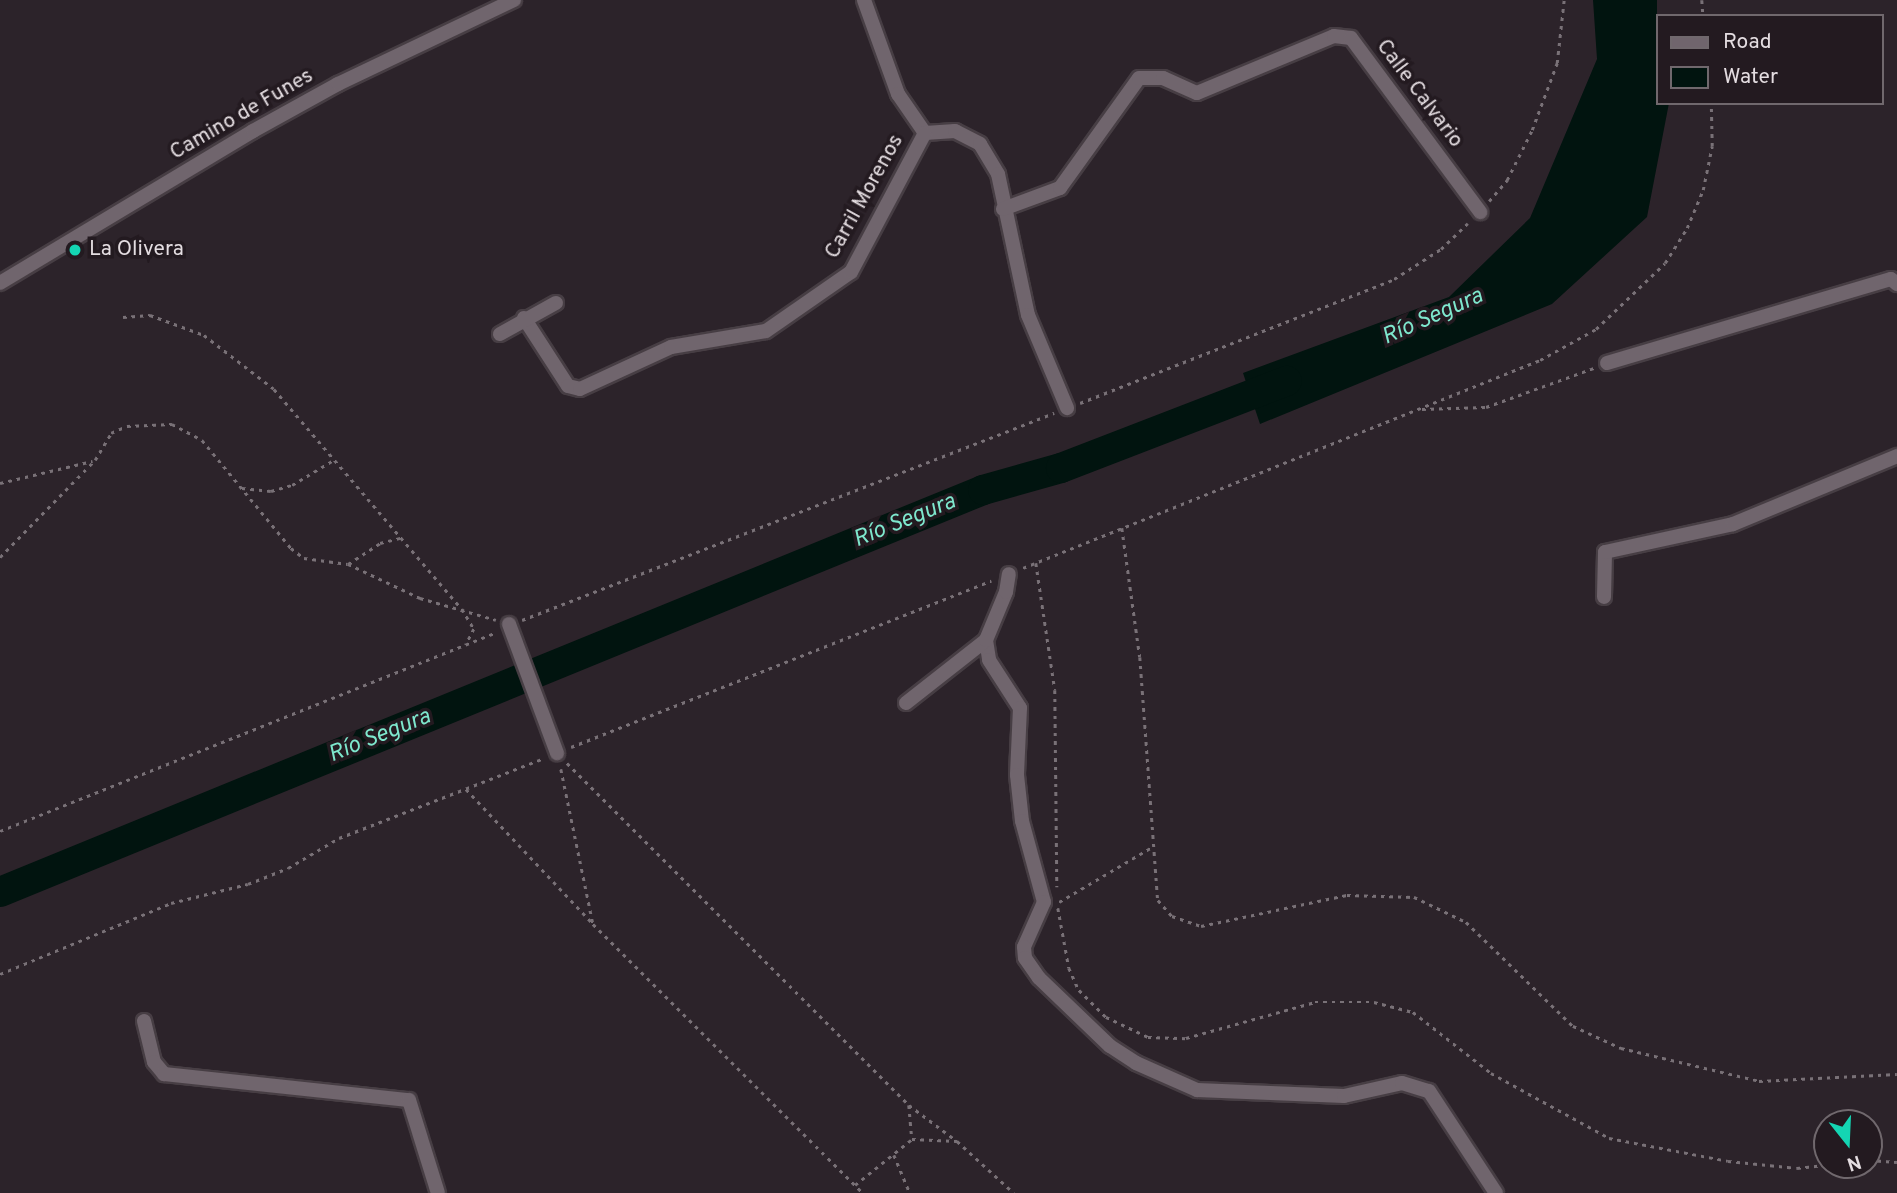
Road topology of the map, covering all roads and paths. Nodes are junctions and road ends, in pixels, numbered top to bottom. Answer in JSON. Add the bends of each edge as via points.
{"nodes":[{"id":1,"x":514,"y":0,"type":"edge"},
{"id":2,"x":864,"y":0,"type":"edge"},
{"id":3,"x":1564,"y":0,"type":"edge"},
{"id":4,"x":1711,"y":105,"type":"edge"},
{"id":5,"x":925,"y":133,"type":"junction"},
{"id":6,"x":1003,"y":209,"type":"junction"},
{"id":7,"x":1480,"y":212,"type":"junction"},
{"id":8,"x":0,"y":283,"type":"edge"},
{"id":9,"x":1897,"y":284,"type":"edge"},
{"id":10,"x":556,"y":303,"type":"dead end"},
{"id":11,"x":123,"y":317,"type":"dead end"},
{"id":12,"x":524,"y":318,"type":"junction"},
{"id":13,"x":500,"y":334,"type":"dead end"},
{"id":14,"x":1607,"y":363,"type":"joint"},
{"id":15,"x":1067,"y":408,"type":"junction"},
{"id":16,"x":1419,"y":409,"type":"junction"},
{"id":17,"x":1897,"y":456,"type":"edge"},
{"id":18,"x":94,"y":460,"type":"junction"},
{"id":19,"x":334,"y":460,"type":"junction"},
{"id":20,"x":0,"y":483,"type":"edge"},
{"id":21,"x":242,"y":488,"type":"junction"},
{"id":22,"x":1122,"y":528,"type":"junction"},
{"id":23,"x":401,"y":538,"type":"junction"},
{"id":24,"x":0,"y":557,"type":"edge"},
{"id":25,"x":1036,"y":563,"type":"junction"},
{"id":26,"x":348,"y":564,"type":"junction"},
{"id":27,"x":1009,"y":574,"type":"junction"},
{"id":28,"x":1604,"y":597,"type":"dead end"},
{"id":29,"x":462,"y":609,"type":"junction"},
{"id":30,"x":509,"y":624,"type":"junction"},
{"id":31,"x":986,"y":640,"type":"junction"},
{"id":32,"x":464,"y":647,"type":"junction"},
{"id":33,"x":906,"y":703,"type":"dead end"},
{"id":34,"x":557,"y":753,"type":"junction"},
{"id":35,"x":466,"y":789,"type":"junction"},
{"id":36,"x":0,"y":831,"type":"edge"},
{"id":37,"x":1152,"y":847,"type":"junction"},
{"id":38,"x":1057,"y":903,"type":"junction"},
{"id":39,"x":1043,"y":911,"type":"junction"},
{"id":40,"x":593,"y":924,"type":"junction"},
{"id":41,"x":0,"y":974,"type":"edge"},
{"id":42,"x":144,"y":1021,"type":"dead end"},
{"id":43,"x":1897,"y":1074,"type":"edge"},
{"id":44,"x":909,"y":1105,"type":"junction"},
{"id":45,"x":912,"y":1139,"type":"junction"},
{"id":46,"x":957,"y":1141,"type":"junction"},
{"id":47,"x":894,"y":1155,"type":"junction"},
{"id":48,"x":1813,"y":1166,"type":"edge"},
{"id":49,"x":854,"y":1185,"type":"junction"},
{"id":50,"x":438,"y":1193,"type":"edge"},
{"id":51,"x":863,"y":1193,"type":"edge"},
{"id":52,"x":910,"y":1193,"type":"edge"},
{"id":53,"x":1014,"y":1193,"type":"edge"},
{"id":54,"x":1496,"y":1193,"type":"edge"}],
"edges":[{"from":1,"to":8,"type":"street","name":"Camino de Funes","via":[[338,84]]},
{"from":2,"to":5,"type":"street","via":[[898,94]]},
{"from":3,"to":7,"type":"path","via":[[1557,63],[1532,130],[1507,180]]},
{"from":4,"to":16,"type":"path","via":[[1712,146],[1703,190],[1687,228],[1643,286],[1596,329],[1540,360]]},
{"from":5,"to":6,"type":"street","via":[[955,131],[980,144],[998,174]]},
{"from":5,"to":12,"type":"street","name":"Carril Morenos","via":[[851,272],[766,331],[671,347],[580,388],[568,386]]},
{"from":6,"to":7,"type":"street","name":"Calle Calvario","via":[[1060,188],[1139,78],[1163,78],[1197,93],[1334,36],[1352,38]]},
{"from":6,"to":15,"type":"street","via":[[1037,344]]},
{"from":7,"to":15,"type":"path","via":[[1441,249],[1394,279]]},
{"from":9,"to":14,"type":"street","via":[[1891,279]]},
{"from":10,"to":12,"type":"street"},
{"from":11,"to":19,"type":"path","via":[[150,315],[204,335],[274,389]]},
{"from":12,"to":13,"type":"street"},
{"from":14,"to":16,"type":"path","via":[[1486,407]]},
{"from":15,"to":30,"type":"path"},
{"from":16,"to":22,"type":"path"},
{"from":17,"to":28,"type":"street","via":[[1733,524],[1605,552]]},
{"from":18,"to":20,"type":"path"},
{"from":18,"to":21,"type":"path","via":[[111,433],[127,426],[172,424],[202,440]]},
{"from":18,"to":24,"type":"path"},
{"from":19,"to":21,"type":"path","via":[[292,485],[271,491]]},
{"from":19,"to":23,"type":"path"},
{"from":21,"to":26,"type":"path","via":[[304,558]]},
{"from":22,"to":25,"type":"path"},
{"from":22,"to":37,"type":"path","via":[[1140,657]]},
{"from":23,"to":26,"type":"path","via":[[380,543]]},
{"from":23,"to":29,"type":"path"},
{"from":25,"to":27,"type":"path"},
{"from":25,"to":38,"type":"path","via":[[1055,690]]},
{"from":26,"to":29,"type":"path","via":[[421,598]]},
{"from":27,"to":31,"type":"street"},
{"from":27,"to":34,"type":"path"},
{"from":29,"to":30,"type":"path"},
{"from":29,"to":32,"type":"path","via":[[474,629]]},
{"from":30,"to":32,"type":"path"},
{"from":30,"to":34,"type":"street"},
{"from":31,"to":33,"type":"street"},
{"from":31,"to":39,"type":"street","via":[[989,660],[1020,708],[1018,796]]},
{"from":32,"to":36,"type":"path"},
{"from":34,"to":35,"type":"path"},
{"from":34,"to":40,"type":"path"},
{"from":34,"to":44,"type":"path"},
{"from":35,"to":40,"type":"path"},
{"from":35,"to":41,"type":"path","via":[[339,838],[288,868],[248,884],[171,904]]},
{"from":37,"to":38,"type":"path"},
{"from":37,"to":43,"type":"path","via":[[1158,900],[1172,916],[1201,926],[1347,895],[1414,897],[1466,922],[1573,1026],[1621,1048],[1759,1081]]},
{"from":38,"to":39,"type":"path"},
{"from":38,"to":48,"type":"path","via":[[1069,968],[1079,990],[1106,1017],[1148,1037],[1186,1038],[1315,1002],[1374,1002],[1413,1012],[1491,1073],[1609,1138],[1728,1161]]},
{"from":39,"to":54,"type":"street","via":[[1027,936],[1025,958],[1075,1016],[1136,1063],[1196,1090],[1344,1096],[1402,1083],[1429,1091]]},
{"from":40,"to":49,"type":"path"},
{"from":42,"to":50,"type":"street","via":[[154,1062],[163,1074],[409,1100]]},
{"from":44,"to":45,"type":"path"},
{"from":44,"to":46,"type":"path"},
{"from":45,"to":46,"type":"path"},
{"from":45,"to":47,"type":"path"},
{"from":46,"to":53,"type":"path"},
{"from":47,"to":49,"type":"path"},
{"from":47,"to":52,"type":"path"},
{"from":49,"to":51,"type":"path"}]}
